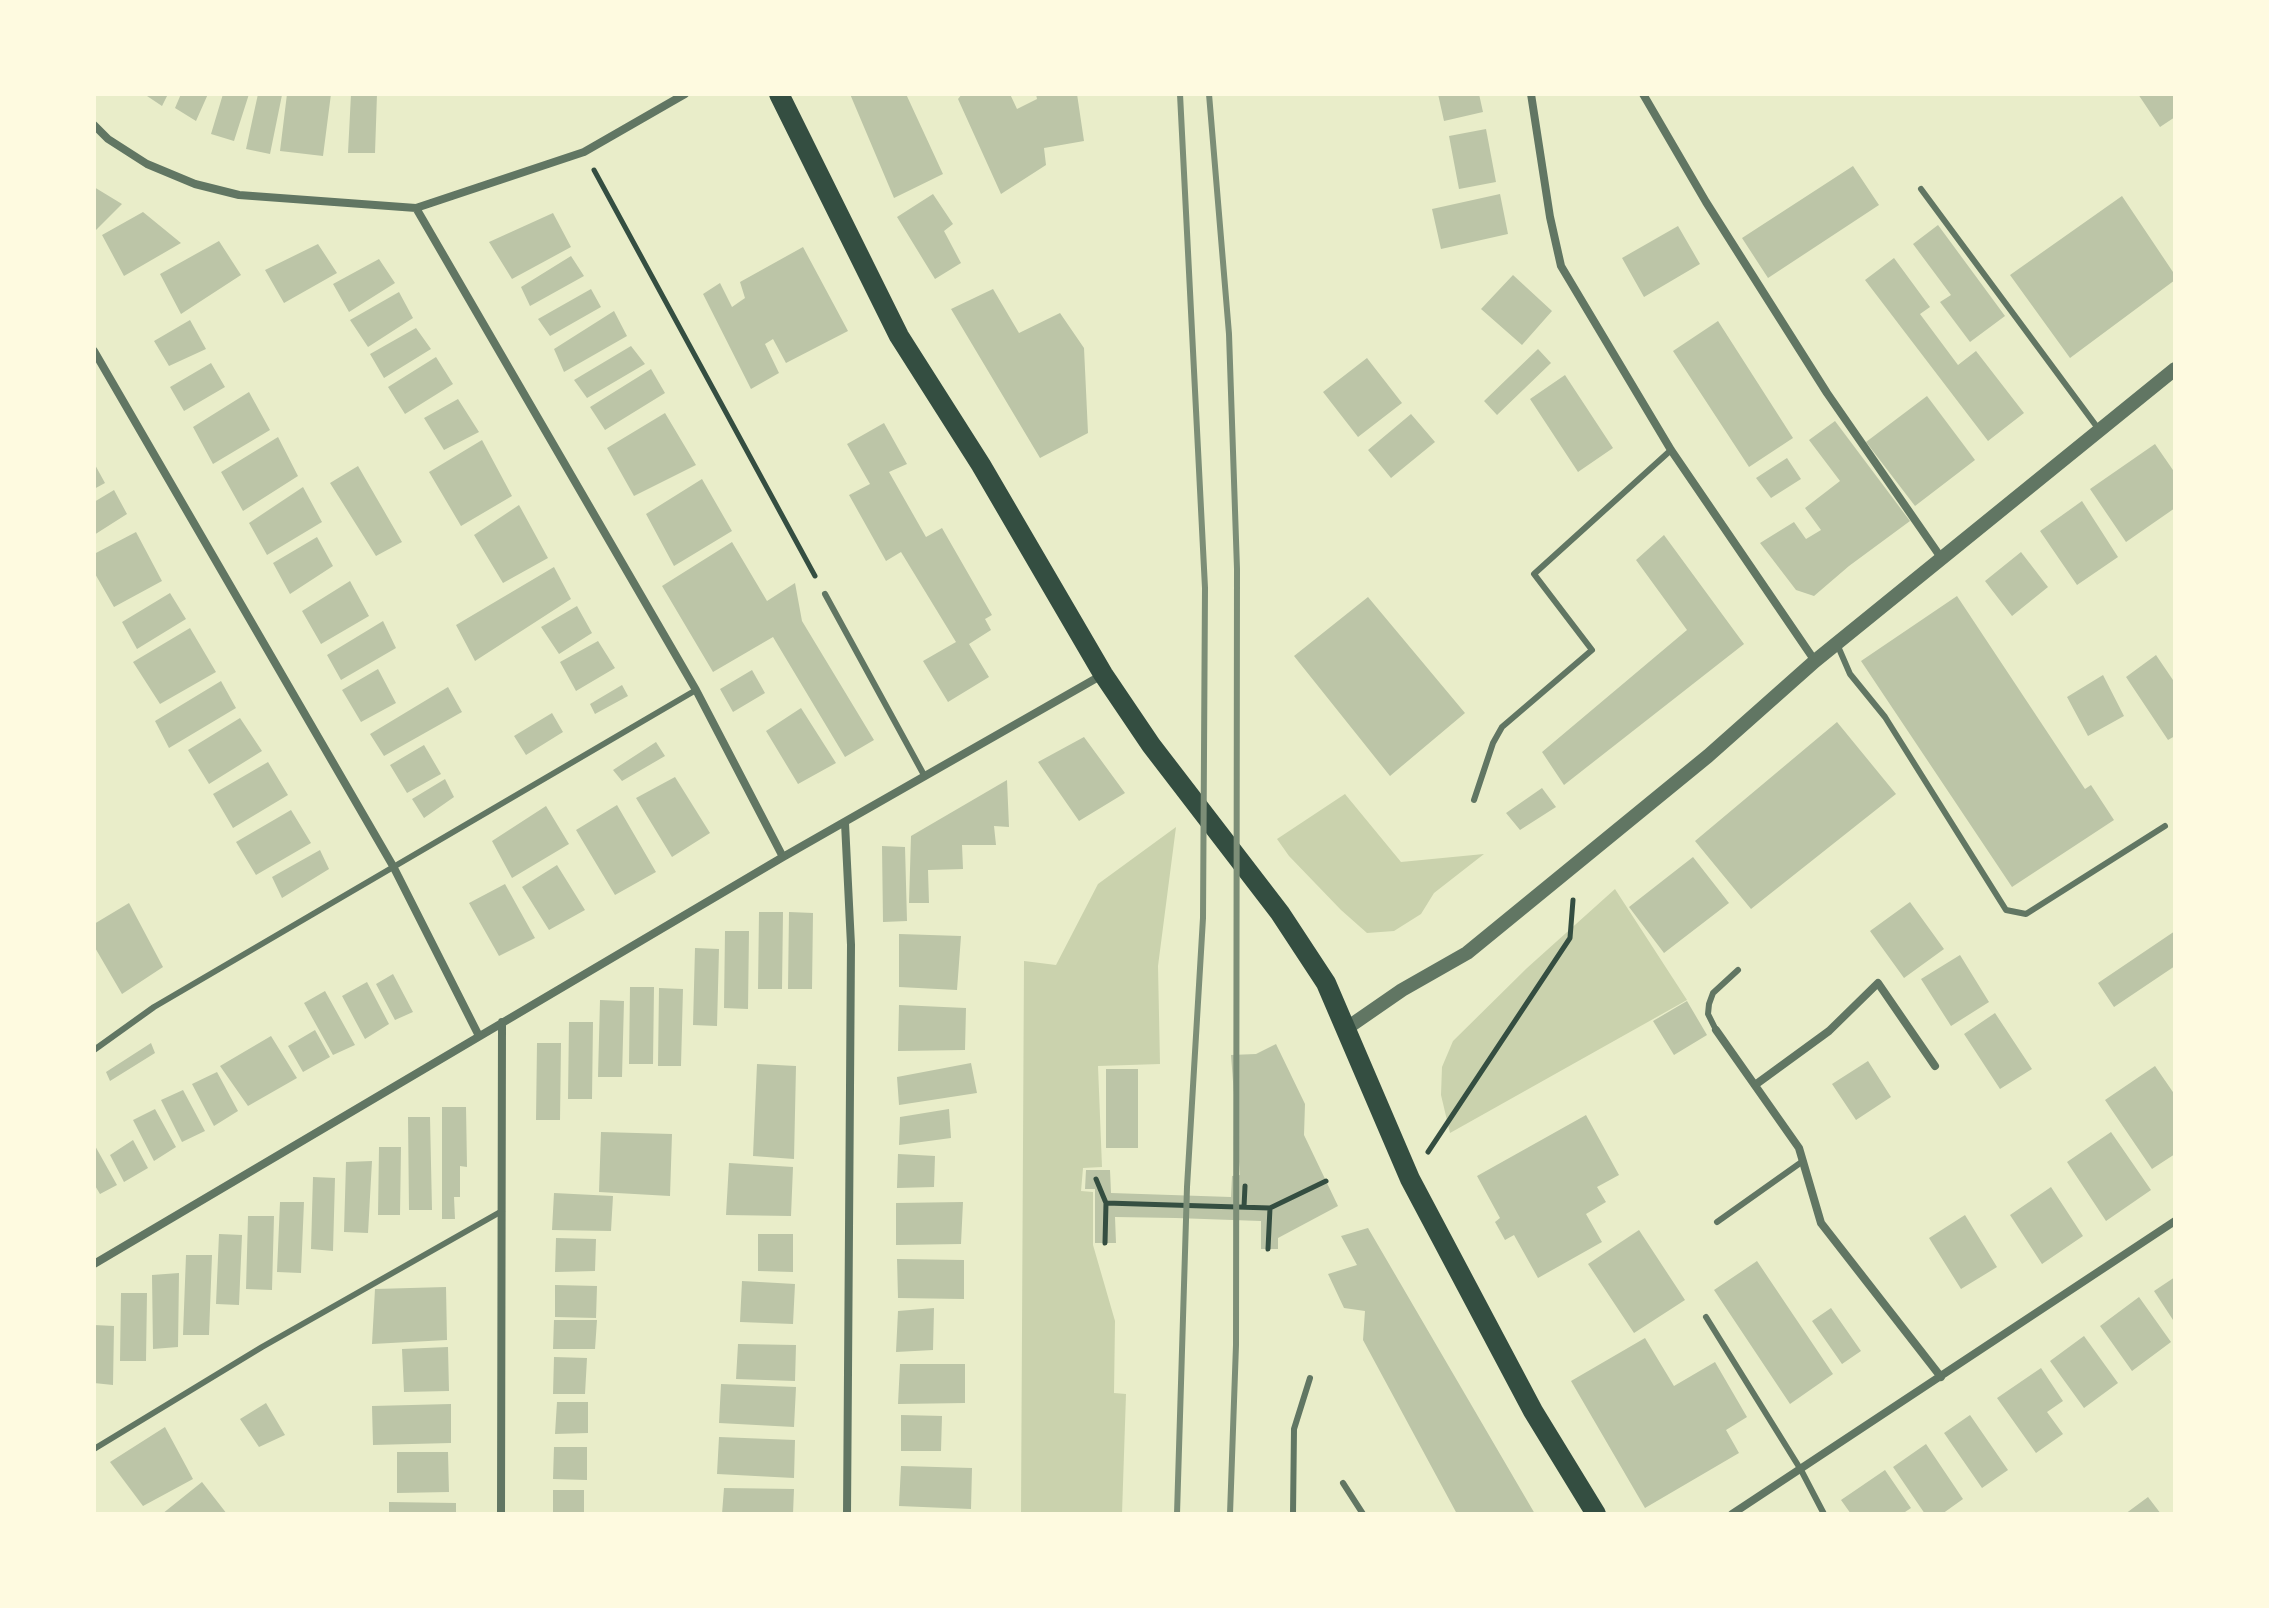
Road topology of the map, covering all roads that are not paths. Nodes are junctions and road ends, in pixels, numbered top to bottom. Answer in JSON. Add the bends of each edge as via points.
{"nodes":[{"id":1,"x":685,"y":94,"type":"edge"},
{"id":2,"x":779,"y":94,"type":"edge"},
{"id":3,"x":1531,"y":94,"type":"edge"},
{"id":4,"x":1643,"y":94,"type":"edge"},
{"id":5,"x":94,"y":125,"type":"edge"},
{"id":6,"x":1921,"y":189,"type":"dead end"},
{"id":7,"x":416,"y":208,"type":"junction"},
{"id":8,"x":94,"y":351,"type":"edge"},
{"id":9,"x":2173,"y":374,"type":"edge"},
{"id":10,"x":2100,"y":431,"type":"junction"},
{"id":11,"x":1671,"y":450,"type":"junction"},
{"id":12,"x":1942,"y":559,"type":"junction"},
{"id":13,"x":825,"y":594,"type":"road end"},
{"id":14,"x":1837,"y":644,"type":"junction"},
{"id":15,"x":1815,"y":661,"type":"junction"},
{"id":16,"x":1103,"y":674,"type":"junction"},
{"id":17,"x":696,"y":690,"type":"junction"},
{"id":18,"x":924,"y":775,"type":"junction"},
{"id":19,"x":1474,"y":800,"type":"dead end"},
{"id":20,"x":845,"y":823,"type":"junction"},
{"id":21,"x":2165,"y":826,"type":"dead end"},
{"id":22,"x":783,"y":857,"type":"junction"},
{"id":23,"x":393,"y":866,"type":"junction"},
{"id":24,"x":1738,"y":970,"type":"dead end"},
{"id":25,"x":502,"y":1022,"type":"junction"},
{"id":26,"x":1347,"y":1028,"type":"junction"},
{"id":27,"x":1716,"y":1030,"type":"joint"},
{"id":28,"x":479,"y":1036,"type":"junction"},
{"id":29,"x":94,"y":1050,"type":"edge"},
{"id":30,"x":1935,"y":1066,"type":"dead end"},
{"id":31,"x":1755,"y":1085,"type":"junction"},
{"id":32,"x":1803,"y":1161,"type":"junction"},
{"id":33,"x":502,"y":1211,"type":"junction"},
{"id":34,"x":2175,"y":1221,"type":"edge"},
{"id":35,"x":1717,"y":1222,"type":"dead end"},
{"id":36,"x":94,"y":1264,"type":"edge"},
{"id":37,"x":1706,"y":1317,"type":"dead end"},
{"id":38,"x":1941,"y":1377,"type":"junction"},
{"id":39,"x":1310,"y":1378,"type":"dead end"},
{"id":40,"x":94,"y":1449,"type":"edge"},
{"id":41,"x":1801,"y":1470,"type":"junction"},
{"id":42,"x":1343,"y":1483,"type":"dead end"},
{"id":43,"x":501,"y":1514,"type":"edge"},
{"id":44,"x":847,"y":1514,"type":"edge"},
{"id":45,"x":1293,"y":1514,"type":"edge"},
{"id":46,"x":1363,"y":1514,"type":"edge"},
{"id":47,"x":1596,"y":1514,"type":"edge"},
{"id":48,"x":1732,"y":1514,"type":"edge"},
{"id":49,"x":1824,"y":1514,"type":"edge"}],
"edges":[{"from":1,"to":7,"type":"street","via":[[584,152]]},
{"from":2,"to":16,"type":"main road","via":[[899,336]]},
{"from":3,"to":11,"type":"street","via":[[1561,266]]},
{"from":4,"to":12,"type":"street","via":[[1827,393]]},
{"from":5,"to":7,"type":"street","via":[[147,164],[195,184],[239,195]]},
{"from":6,"to":10,"type":"lane"},
{"from":7,"to":17,"type":"street"},
{"from":8,"to":23,"type":"street"},
{"from":9,"to":10,"type":"street"},
{"from":10,"to":12,"type":"street"},
{"from":11,"to":15,"type":"street"},
{"from":11,"to":19,"type":"lane","via":[[1534,574],[1592,650],[1502,727]]},
{"from":12,"to":14,"type":"street"},
{"from":13,"to":18,"type":"lane"},
{"from":14,"to":15,"type":"street"},
{"from":14,"to":21,"type":"lane","via":[[1850,674],[1885,717],[2006,910],[2026,914]]},
{"from":15,"to":26,"type":"street","via":[[1467,953]]},
{"from":16,"to":18,"type":"street"},
{"from":16,"to":26,"type":"main road","via":[[1280,913],[1326,983]]},
{"from":17,"to":22,"type":"street"},
{"from":17,"to":23,"type":"lane"},
{"from":18,"to":20,"type":"street"},
{"from":20,"to":22,"type":"street"},
{"from":20,"to":44,"type":"street","via":[[851,945]]},
{"from":22,"to":25,"type":"street"},
{"from":23,"to":28,"type":"street"},
{"from":23,"to":29,"type":"lane","via":[[154,1007]]},
{"from":24,"to":27,"type":"lane","via":[[1713,993],[1708,1014]]},
{"from":25,"to":28,"type":"street"},
{"from":25,"to":33,"type":"street"},
{"from":26,"to":47,"type":"main road","via":[[1410,1179],[1533,1411]]},
{"from":27,"to":31,"type":"street"},
{"from":28,"to":36,"type":"street"},
{"from":30,"to":31,"type":"street","via":[[1878,983],[1829,1031]]},
{"from":31,"to":32,"type":"street"},
{"from":32,"to":35,"type":"lane"},
{"from":32,"to":38,"type":"street","via":[[1821,1223]]},
{"from":33,"to":40,"type":"lane"},
{"from":33,"to":43,"type":"street"},
{"from":34,"to":38,"type":"street"},
{"from":37,"to":41,"type":"lane"},
{"from":38,"to":41,"type":"street"},
{"from":39,"to":45,"type":"lane","via":[[1294,1429]]},
{"from":41,"to":48,"type":"street"},
{"from":41,"to":49,"type":"lane"},
{"from":42,"to":46,"type":"lane"}]}
